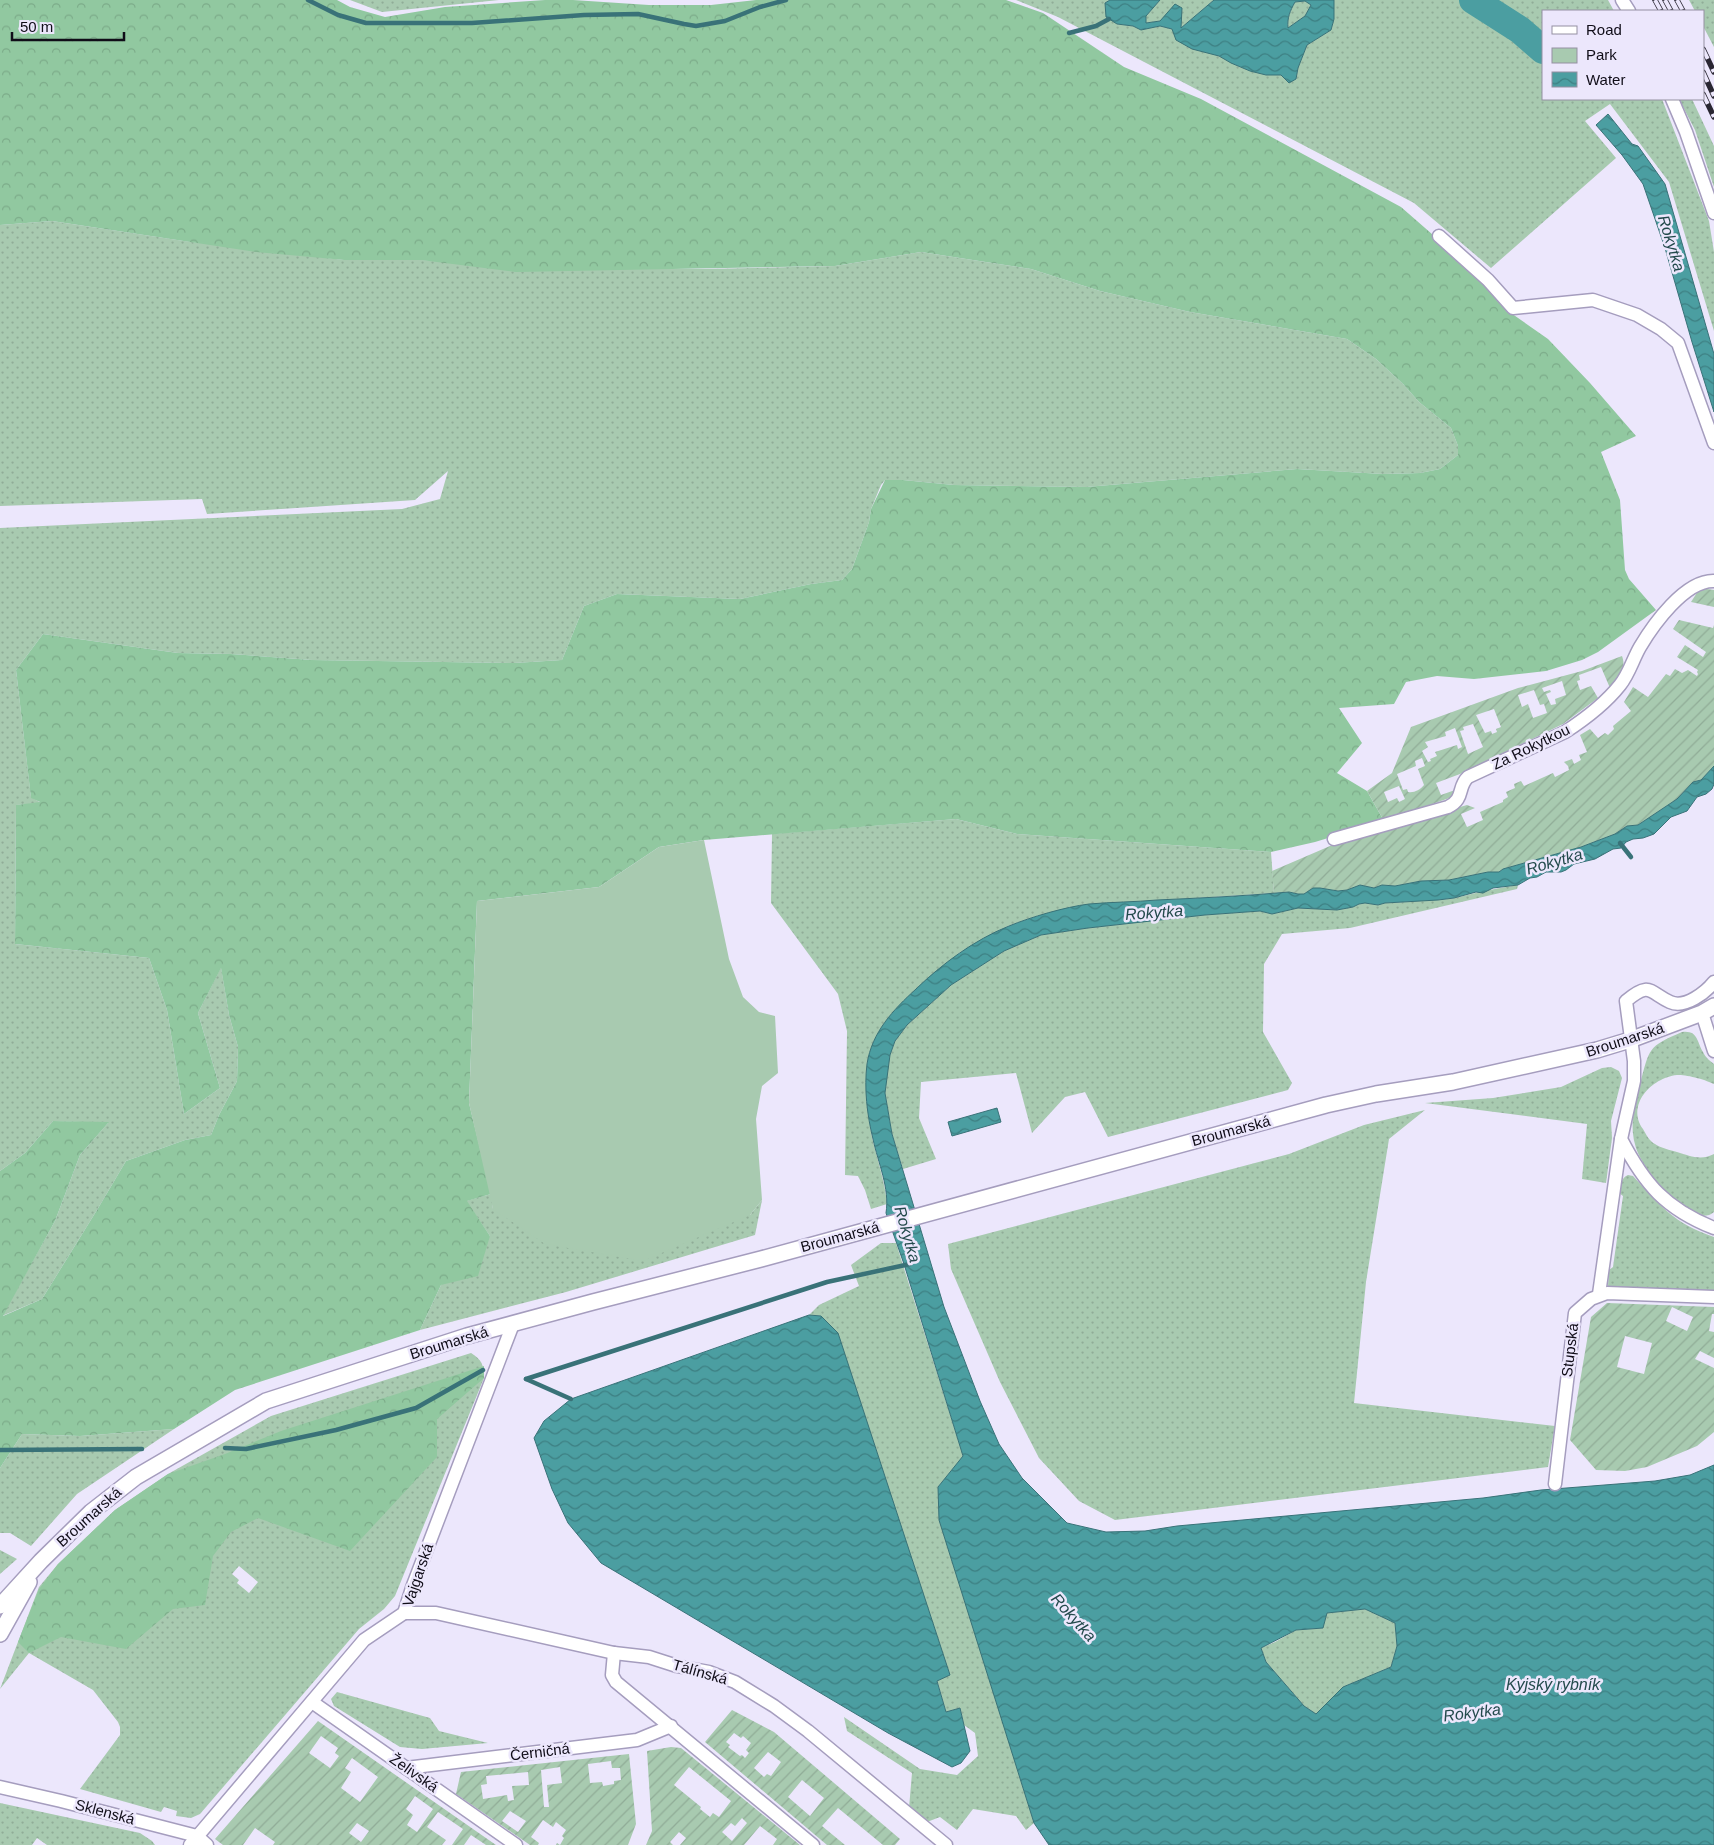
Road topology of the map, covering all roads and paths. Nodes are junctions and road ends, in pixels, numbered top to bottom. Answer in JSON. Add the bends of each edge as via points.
{"nodes":[{"id":1,"x":1672,"y":100,"type":"edge"},
{"id":2,"x":1714,"y":213,"type":"edge"},
{"id":3,"x":1439,"y":236,"type":"dead end"},
{"id":4,"x":1714,"y":443,"type":"edge"},
{"id":5,"x":1714,"y":581,"type":"edge"},
{"id":6,"x":1334,"y":839,"type":"dead end"},
{"id":7,"x":1714,"y":982,"type":"edge"},
{"id":8,"x":1708,"y":1010,"type":"edge"},
{"id":9,"x":1630,"y":1040,"type":"junction"},
{"id":10,"x":1714,"y":1051,"type":"edge"},
{"id":11,"x":1622,"y":1136,"type":"junction"},
{"id":12,"x":1714,"y":1228,"type":"edge"},
{"id":13,"x":1599,"y":1294,"type":"junction"},
{"id":14,"x":1714,"y":1296,"type":"edge"},
{"id":15,"x":513,"y":1324,"type":"junction"},
{"id":16,"x":1555,"y":1484,"type":"dead end"},
{"id":17,"x":41,"y":1561,"type":"junction"},
{"id":18,"x":0,"y":1606,"type":"edge"},
{"id":19,"x":404,"y":1613,"type":"junction"},
{"id":20,"x":0,"y":1634,"type":"edge"},
{"id":21,"x":614,"y":1653,"type":"junction"},
{"id":22,"x":312,"y":1702,"type":"junction"},
{"id":23,"x":670,"y":1726,"type":"junction"},
{"id":24,"x":406,"y":1768,"type":"junction"},
{"id":25,"x":0,"y":1787,"type":"edge"},
{"id":26,"x":194,"y":1841,"type":"edge"},
{"id":27,"x":207,"y":1845,"type":"edge"},
{"id":28,"x":516,"y":1845,"type":"edge"},
{"id":29,"x":813,"y":1845,"type":"edge"},
{"id":30,"x":946,"y":1845,"type":"edge"}],
"edges":[{"from":1,"to":2,"type":"street"},
{"from":3,"to":4,"type":"street","via":[[1488,280],[1513,308],[1594,300],[1637,315],[1662,328],[1678,343]]},
{"from":5,"to":6,"type":"street","name":"Za Rokytkou","via":[[1701,582],[1666,611],[1639,648],[1620,685],[1577,725],[1468,777],[1455,804]]},
{"from":7,"to":9,"type":"street","via":[[1705,992],[1683,1003],[1672,1003],[1652,990],[1636,993],[1626,1001]]},
{"from":8,"to":9,"type":"street","name":"Broumarská"},
{"from":8,"to":10,"type":"street"},
{"from":9,"to":11,"type":"street","via":[[1634,1081]]},
{"from":9,"to":15,"type":"street","name":"Broumarská","via":[[1453,1082],[1326,1105]]},
{"from":11,"to":12,"type":"street","via":[[1643,1178],[1659,1195],[1693,1220]]},
{"from":11,"to":13,"type":"street"},
{"from":13,"to":14,"type":"street"},
{"from":13,"to":16,"type":"street","name":"Stupská","via":[[1575,1313]]},
{"from":15,"to":17,"type":"street","name":"Broumarská","via":[[266,1401],[136,1477],[91,1512]]},
{"from":15,"to":19,"type":"street","name":"Vajgarská"},
{"from":17,"to":18,"type":"street","name":"Broumarská"},
{"from":17,"to":20,"type":"street","name":"Broumarská"},
{"from":19,"to":21,"type":"street","name":"Tálínská","via":[[436,1613]]},
{"from":19,"to":22,"type":"street","name":"Vajgarská","via":[[364,1640]]},
{"from":21,"to":23,"type":"street","via":[[612,1675],[616,1682]]},
{"from":21,"to":30,"type":"street","name":"Tálínská","via":[[649,1657],[735,1682],[801,1726]]},
{"from":22,"to":24,"type":"street","name":"Želivská"},
{"from":22,"to":26,"type":"street","name":"Vajgarská"},
{"from":23,"to":24,"type":"street","name":"Černičná","via":[[638,1740]]},
{"from":23,"to":29,"type":"street"},
{"from":24,"to":28,"type":"street","name":"Želivská"},
{"from":25,"to":26,"type":"street","name":"Sklenská","via":[[61,1801]]},
{"from":26,"to":27,"type":"street","name":"Sklenská"}]}
